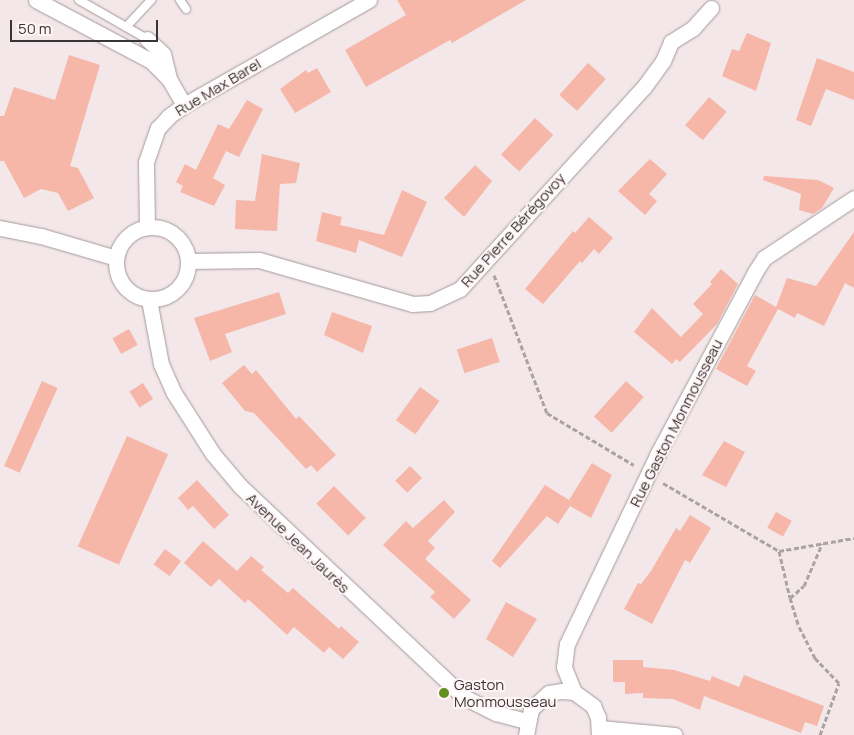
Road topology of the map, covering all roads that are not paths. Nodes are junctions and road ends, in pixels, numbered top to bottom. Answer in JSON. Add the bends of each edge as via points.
{"nodes":[{"id":1,"x":36,"y":0,"type":"edge"},
{"id":2,"x":79,"y":0,"type":"edge"},
{"id":3,"x":151,"y":0,"type":"edge"},
{"id":4,"x":180,"y":0,"type":"edge"},
{"id":5,"x":369,"y":0,"type":"edge"},
{"id":6,"x":711,"y":8,"type":"dead end"},
{"id":7,"x":186,"y":9,"type":"dead end"},
{"id":8,"x":126,"y":27,"type":"junction"},
{"id":9,"x":147,"y":39,"type":"joint"},
{"id":10,"x":169,"y":79,"type":"junction"},
{"id":11,"x":184,"y":105,"type":"junction"},
{"id":12,"x":854,"y":198,"type":"edge"},
{"id":13,"x":147,"y":227,"type":"junction"},
{"id":14,"x":0,"y":228,"type":"edge"},
{"id":15,"x":116,"y":258,"type":"junction"},
{"id":16,"x":189,"y":261,"type":"junction"},
{"id":17,"x":149,"y":300,"type":"junction"},
{"id":18,"x":574,"y":692,"type":"junction"},
{"id":19,"x":526,"y":728,"type":"edge"},
{"id":20,"x":600,"y":732,"type":"edge"},
{"id":21,"x":676,"y":735,"type":"edge"}],
"edges":[{"from":1,"to":10,"type":"street","via":[[152,61]]},
{"from":2,"to":8,"type":"lane"},
{"from":3,"to":8,"type":"lane"},
{"from":4,"to":7,"type":"lane"},
{"from":5,"to":11,"type":"street","name":"Rue Max Barel"},
{"from":6,"to":16,"type":"street","name":"Rue Pierre Bérégovoy","via":[[693,28],[671,42],[663,61],[644,87],[460,289],[430,302],[412,304],[259,260]]},
{"from":8,"to":9,"type":"lane"},
{"from":9,"to":10,"type":"street","via":[[163,54]]},
{"from":10,"to":11,"type":"street"},
{"from":11,"to":13,"type":"street","name":"Rue Max Barel","via":[[158,128],[150,145],[144,183]]},
{"from":12,"to":18,"type":"street","name":"Rue Gaston Monmousseau","via":[[764,258],[648,474],[567,644],[564,667]]},
{"from":13,"to":15,"type":"street","via":[[130,234]]},
{"from":13,"to":16,"type":"street","via":[[162,228],[175,234],[183,242]]},
{"from":14,"to":15,"type":"street","via":[[41,236]]},
{"from":15,"to":17,"type":"street","via":[[117,275],[126,289]]},
{"from":16,"to":17,"type":"street","via":[[188,274],[173,293]]},
{"from":17,"to":19,"type":"street","name":"Avenue Jean Jaurès","via":[[161,364],[174,393],[213,454],[240,486],[464,697]]},
{"from":18,"to":19,"type":"street","via":[[550,693],[530,709]]},
{"from":18,"to":20,"type":"street","via":[[593,706]]},
{"from":20,"to":21,"type":"street"}]}
